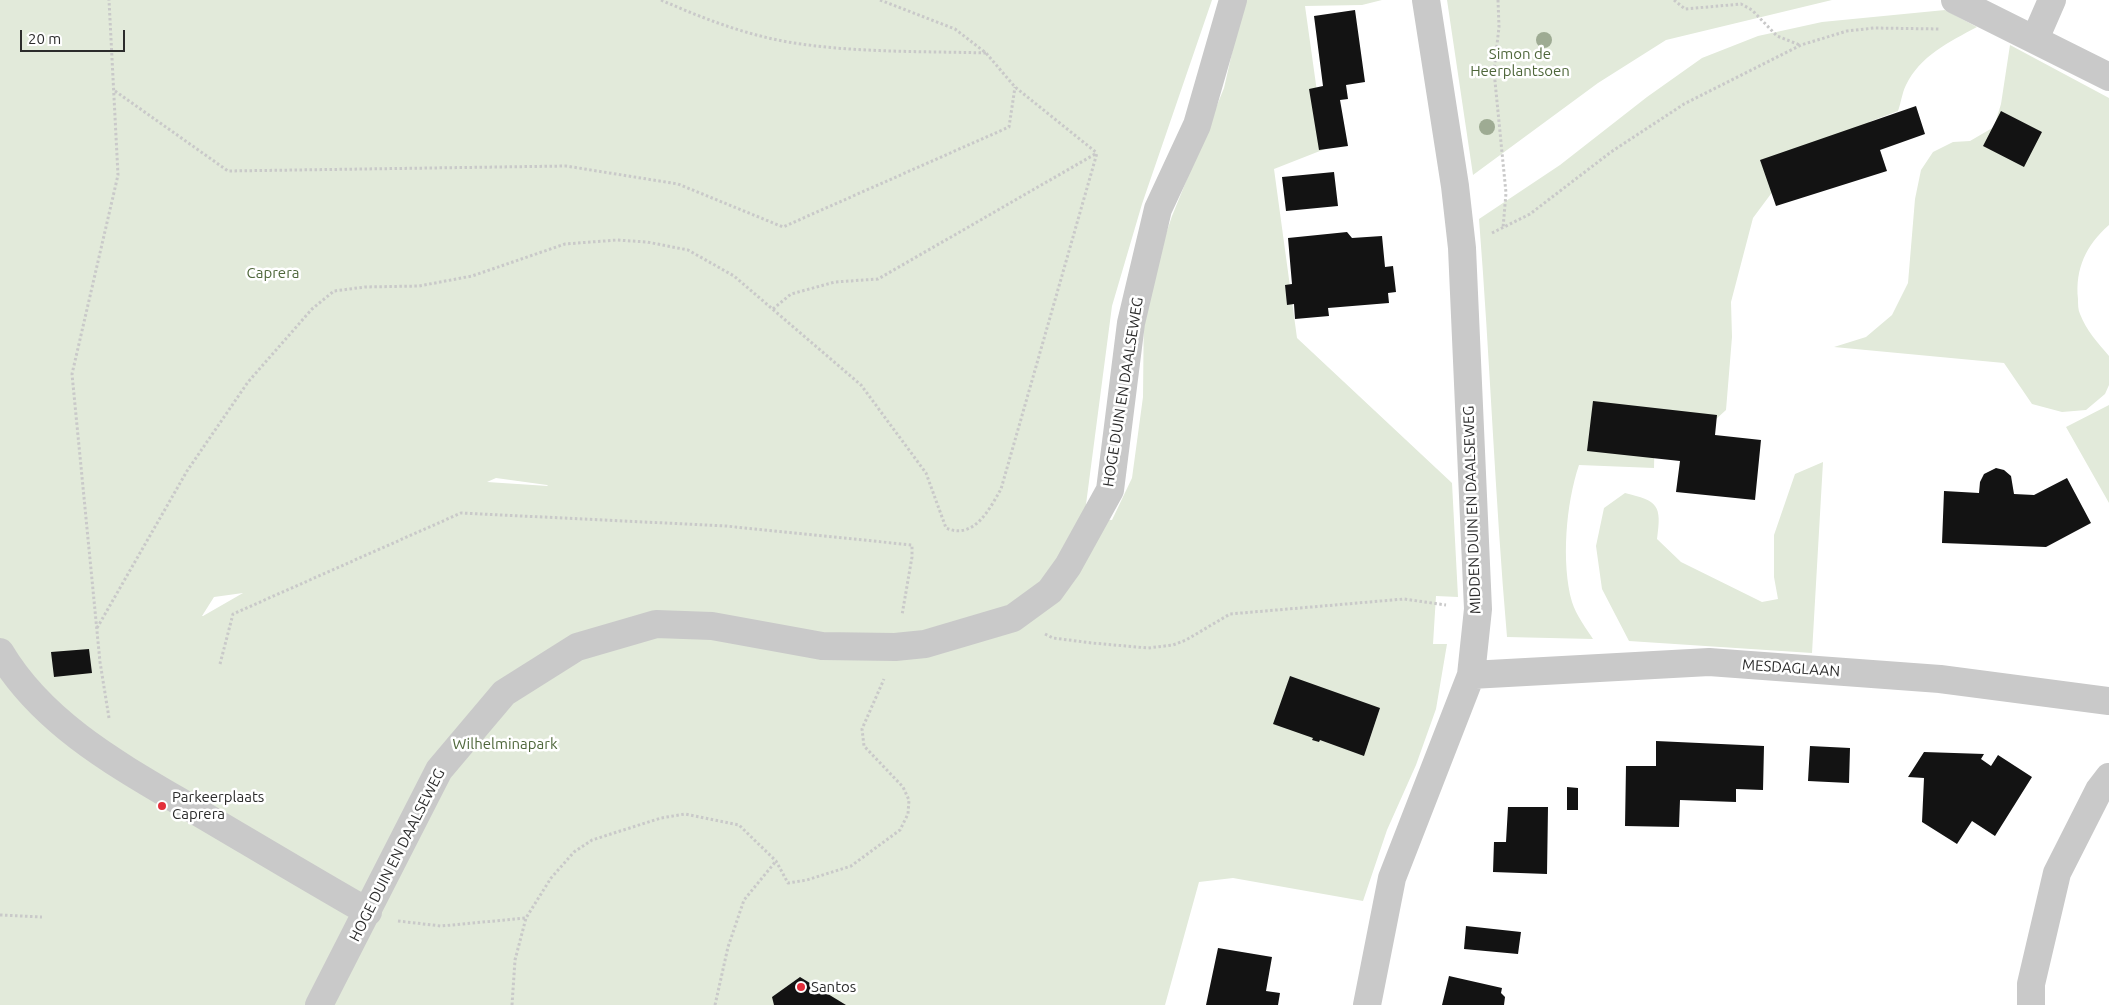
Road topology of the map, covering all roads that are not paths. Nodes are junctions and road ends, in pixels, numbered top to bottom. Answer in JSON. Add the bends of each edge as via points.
{"nodes":[{"id":1,"x":1233,"y":0,"type":"edge"},
{"id":2,"x":1426,"y":0,"type":"edge"},
{"id":3,"x":1955,"y":0,"type":"edge"},
{"id":4,"x":2052,"y":0,"type":"edge"},
{"id":5,"x":2035,"y":39,"type":"junction"},
{"id":6,"x":2109,"y":77,"type":"edge"},
{"id":7,"x":0,"y":652,"type":"edge"},
{"id":8,"x":1471,"y":675,"type":"junction"},
{"id":9,"x":2109,"y":701,"type":"edge"},
{"id":10,"x":2109,"y":777,"type":"edge"},
{"id":11,"x":380,"y":916,"type":"junction"},
{"id":12,"x":319,"y":1005,"type":"edge"},
{"id":13,"x":1367,"y":1005,"type":"edge"},
{"id":14,"x":2031,"y":1005,"type":"edge"}],
"edges":[{"from":1,"to":11,"type":"street","name":"HOGE DUIN EN DAALSEWEG","via":[[1197,125],[1158,209],[1131,323],[1110,490],[1068,566],[1050,591],[1013,618],[948,638],[895,647],[822,646],[712,626],[656,624],[577,647],[504,693],[439,770]]},
{"from":2,"to":8,"type":"street","name":"MIDDEN DUIN EN DAALSEWEG","via":[[1462,248],[1478,609]]},
{"from":3,"to":5,"type":"street"},
{"from":4,"to":5,"type":"street"},
{"from":5,"to":6,"type":"street"},
{"from":7,"to":11,"type":"street","via":[[15,677],[74,736],[271,856]]},
{"from":8,"to":9,"type":"street","name":"MESDAGLAAN","via":[[1709,662],[1940,679]]},
{"from":8,"to":13,"type":"street","name":"MIDDEN DUIN EN DAALSEWEG","via":[[1392,878]]},
{"from":10,"to":14,"type":"street","via":[[2098,790],[2058,873],[2031,984]]},
{"from":11,"to":12,"type":"street","name":"HOGE DUIN EN DAALSEWEG"}]}
